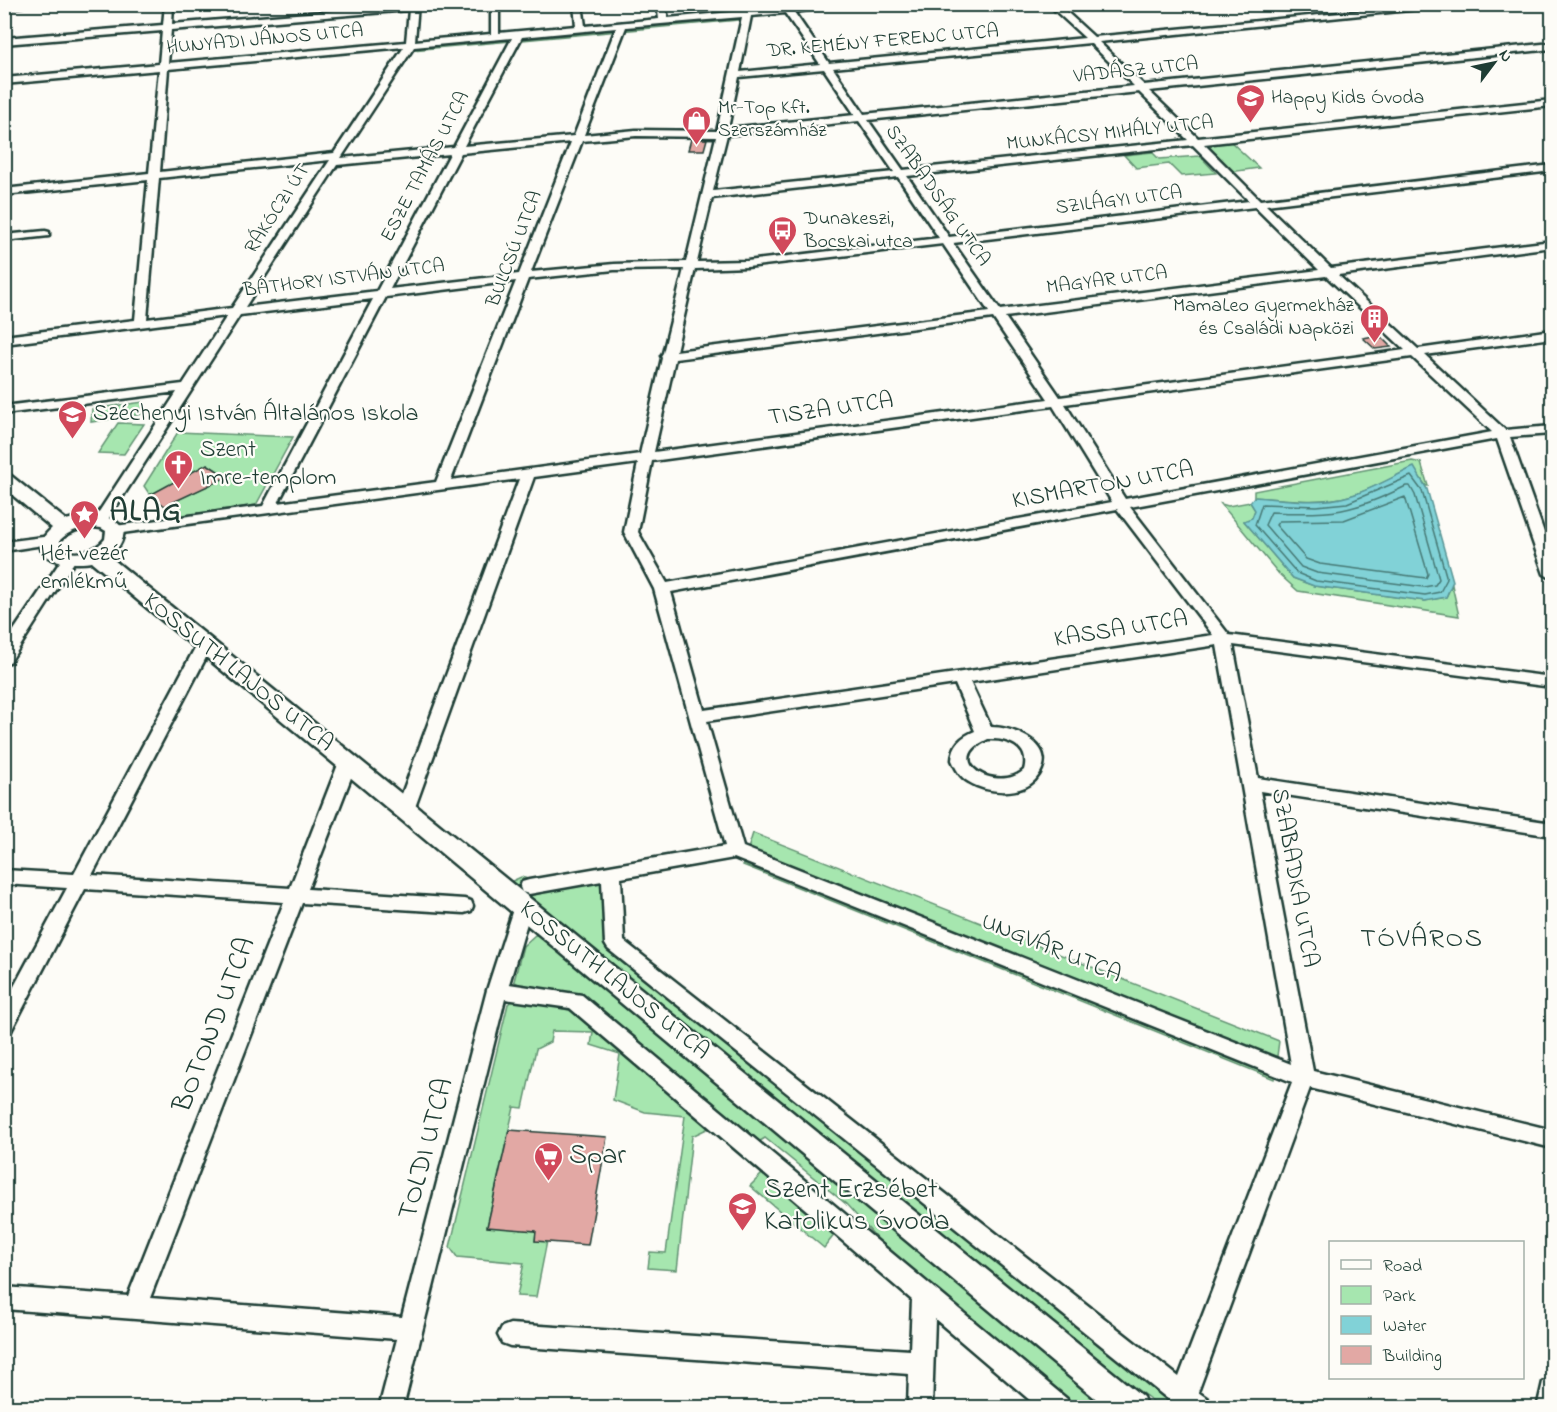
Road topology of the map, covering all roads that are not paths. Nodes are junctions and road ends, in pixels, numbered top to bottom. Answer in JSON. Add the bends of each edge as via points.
{"nodes":[{"id":1,"x":29,"y":4,"type":"edge"},
{"id":2,"x":170,"y":4,"type":"edge"},
{"id":3,"x":495,"y":4,"type":"edge"},
{"id":4,"x":578,"y":4,"type":"edge"},
{"id":5,"x":660,"y":4,"type":"edge"},
{"id":6,"x":852,"y":4,"type":"edge"},
{"id":7,"x":1052,"y":4,"type":"edge"},
{"id":8,"x":1464,"y":4,"type":"edge"},
{"id":9,"x":4,"y":6,"type":"edge"},
{"id":10,"x":414,"y":6,"type":"edge"},
{"id":11,"x":828,"y":6,"type":"edge"},
{"id":12,"x":745,"y":9,"type":"edge"},
{"id":13,"x":788,"y":10,"type":"junction"},
{"id":14,"x":664,"y":22,"type":"junction"},
{"id":15,"x":622,"y":25,"type":"junction"},
{"id":16,"x":168,"y":27,"type":"junction"},
{"id":17,"x":581,"y":29,"type":"junction"},
{"id":18,"x":518,"y":35,"type":"junction"},
{"id":19,"x":495,"y":37,"type":"junction"},
{"id":20,"x":1092,"y":40,"type":"junction"},
{"id":21,"x":4,"y":41,"type":"edge"},
{"id":22,"x":410,"y":45,"type":"junction"},
{"id":23,"x":1552,"y":46,"type":"edge"},
{"id":24,"x":826,"y":66,"type":"junction"},
{"id":25,"x":164,"y":67,"type":"junction"},
{"id":26,"x":735,"y":75,"type":"junction"},
{"id":27,"x":4,"y":81,"type":"edge"},
{"id":28,"x":1142,"y":88,"type":"junction"},
{"id":29,"x":1552,"y":103,"type":"edge"},
{"id":30,"x":862,"y":117,"type":"junction"},
{"id":31,"x":722,"y":133,"type":"junction"},
{"id":32,"x":578,"y":138,"type":"junction"},
{"id":33,"x":1195,"y":143,"type":"junction"},
{"id":34,"x":457,"y":150,"type":"junction"},
{"id":35,"x":335,"y":159,"type":"junction"},
{"id":36,"x":1552,"y":168,"type":"edge"},
{"id":37,"x":901,"y":175,"type":"junction"},
{"id":38,"x":154,"y":176,"type":"junction"},
{"id":39,"x":4,"y":192,"type":"edge"},
{"id":40,"x":707,"y":195,"type":"junction"},
{"id":41,"x":1257,"y":203,"type":"junction"},
{"id":42,"x":45,"y":234,"type":"dead end"},
{"id":43,"x":4,"y":238,"type":"edge"},
{"id":44,"x":945,"y":239,"type":"junction"},
{"id":45,"x":1552,"y":244,"type":"edge"},
{"id":46,"x":690,"y":267,"type":"junction"},
{"id":47,"x":1328,"y":272,"type":"junction"},
{"id":48,"x":524,"y":277,"type":"junction"},
{"id":49,"x":380,"y":296,"type":"junction"},
{"id":50,"x":237,"y":312,"type":"junction"},
{"id":51,"x":997,"y":314,"type":"junction"},
{"id":52,"x":141,"y":323,"type":"junction"},
{"id":53,"x":1552,"y":334,"type":"edge"},
{"id":54,"x":4,"y":340,"type":"edge"},
{"id":55,"x":1416,"y":353,"type":"junction"},
{"id":56,"x":667,"y":356,"type":"junction"},
{"id":57,"x":187,"y":387,"type":"junction"},
{"id":58,"x":1057,"y":402,"type":"junction"},
{"id":59,"x":4,"y":410,"type":"edge"},
{"id":60,"x":1552,"y":430,"type":"edge"},
{"id":61,"x":1502,"y":434,"type":"junction"},
{"id":62,"x":645,"y":458,"type":"junction"},
{"id":63,"x":528,"y":474,"type":"junction"},
{"id":64,"x":4,"y":479,"type":"edge"},
{"id":65,"x":442,"y":485,"type":"junction"},
{"id":66,"x":1122,"y":506,"type":"junction"},
{"id":67,"x":268,"y":509,"type":"junction"},
{"id":68,"x":107,"y":526,"type":"junction"},
{"id":69,"x":57,"y":534,"type":"junction"},
{"id":70,"x":4,"y":547,"type":"edge"},
{"id":71,"x":95,"y":554,"type":"junction"},
{"id":72,"x":69,"y":560,"type":"junction"},
{"id":73,"x":1552,"y":574,"type":"edge"},
{"id":74,"x":662,"y":589,"type":"junction"},
{"id":75,"x":1224,"y":639,"type":"junction"},
{"id":76,"x":9,"y":643,"type":"edge"},
{"id":77,"x":204,"y":646,"type":"junction"},
{"id":78,"x":4,"y":658,"type":"edge"},
{"id":79,"x":960,"y":678,"type":"junction"},
{"id":80,"x":1552,"y":682,"type":"edge"},
{"id":81,"x":698,"y":717,"type":"junction"},
{"id":82,"x":985,"y":733,"type":"dead end"},
{"id":83,"x":348,"y":762,"type":"junction"},
{"id":84,"x":1250,"y":783,"type":"junction"},
{"id":85,"x":405,"y":810,"type":"junction"},
{"id":86,"x":1552,"y":829,"type":"edge"},
{"id":87,"x":735,"y":851,"type":"junction"},
{"id":88,"x":611,"y":872,"type":"junction"},
{"id":89,"x":4,"y":877,"type":"edge"},
{"id":90,"x":80,"y":882,"type":"junction"},
{"id":91,"x":296,"y":896,"type":"junction"},
{"id":92,"x":526,"y":897,"type":"junction"},
{"id":93,"x":464,"y":906,"type":"dead end"},
{"id":94,"x":497,"y":990,"type":"junction"},
{"id":95,"x":4,"y":1025,"type":"edge"},
{"id":96,"x":1305,"y":1078,"type":"junction"},
{"id":97,"x":1552,"y":1138,"type":"edge"},
{"id":98,"x":924,"y":1295,"type":"junction"},
{"id":99,"x":4,"y":1298,"type":"edge"},
{"id":100,"x":135,"y":1308,"type":"junction"},
{"id":101,"x":410,"y":1329,"type":"junction"},
{"id":102,"x":510,"y":1335,"type":"dead end"},
{"id":103,"x":921,"y":1363,"type":"junction"},
{"id":104,"x":1552,"y":1391,"type":"edge"},
{"id":105,"x":1191,"y":1402,"type":"edge"},
{"id":106,"x":391,"y":1407,"type":"edge"},
{"id":107,"x":920,"y":1407,"type":"edge"},
{"id":108,"x":1058,"y":1407,"type":"edge"},
{"id":109,"x":1132,"y":1407,"type":"edge"},
{"id":110,"x":1549,"y":1407,"type":"edge"}],
"edges":[{"from":1,"to":9,"type":"street"},
{"from":2,"to":16,"type":"street"},
{"from":3,"to":19,"type":"street"},
{"from":4,"to":17,"type":"street"},
{"from":5,"to":14,"type":"street"},
{"from":6,"to":11,"type":"street","name":"HUNYADI JÁNOS UTCA"},
{"from":7,"to":20,"type":"street"},
{"from":8,"to":20,"type":"street","name":"DR. KEMÉNY FERENC UTCA"},
{"from":10,"to":16,"type":"street"},
{"from":10,"to":22,"type":"street","name":"RÁKÓCZI ÚT"},
{"from":11,"to":13,"type":"street","name":"HUNYADI JÁNOS UTCA"},
{"from":12,"to":13,"type":"street","name":"HUNYADI JÁNOS UTCA"},
{"from":12,"to":14,"type":"street","name":"HUNYADI JÁNOS UTCA"},
{"from":12,"to":26,"type":"street"},
{"from":13,"to":24,"type":"street","name":"SZABADSÁG UTCA"},
{"from":14,"to":15,"type":"street","name":"HUNYADI JÁNOS UTCA"},
{"from":15,"to":17,"type":"street","name":"HUNYADI JÁNOS UTCA"},
{"from":15,"to":32,"type":"street","name":"BULCSÚ UTCA"},
{"from":16,"to":21,"type":"street"},
{"from":16,"to":25,"type":"street"},
{"from":17,"to":18,"type":"street","name":"HUNYADI JÁNOS UTCA"},
{"from":18,"to":19,"type":"street","name":"HUNYADI JÁNOS UTCA"},
{"from":18,"to":34,"type":"street","name":"ESZE TAMÁS UTCA"},
{"from":19,"to":22,"type":"street","name":"HUNYADI JÁNOS UTCA"},
{"from":20,"to":24,"type":"street","name":"DR. KEMÉNY FERENC UTCA"},
{"from":20,"to":28,"type":"street"},
{"from":22,"to":25,"type":"street","name":"HUNYADI JÁNOS UTCA"},
{"from":22,"to":35,"type":"street","name":"RÁKÓCZI ÚT"},
{"from":23,"to":28,"type":"street","name":"VADÁSZ UTCA"},
{"from":24,"to":26,"type":"street","name":"DR. KEMÉNY FERENC UTCA"},
{"from":24,"to":30,"type":"street","name":"SZABADSÁG UTCA"},
{"from":25,"to":27,"type":"street","name":"HUNYADI JÁNOS UTCA"},
{"from":25,"to":38,"type":"street"},
{"from":26,"to":31,"type":"street"},
{"from":28,"to":30,"type":"street","name":"VADÁSZ UTCA"},
{"from":28,"to":33,"type":"street"},
{"from":29,"to":33,"type":"street","name":"MUNKÁCSY MIHÁLY UTCA"},
{"from":30,"to":31,"type":"street","name":"VADÁSZ UTCA"},
{"from":30,"to":37,"type":"street","name":"SZABADSÁG UTCA"},
{"from":31,"to":32,"type":"street","name":"VADÁSZ UTCA"},
{"from":31,"to":40,"type":"street"},
{"from":32,"to":34,"type":"street","name":"VADÁSZ UTCA"},
{"from":32,"to":48,"type":"street","name":"BULCSÚ UTCA"},
{"from":33,"to":37,"type":"street","name":"MUNKÁCSY MIHÁLY UTCA"},
{"from":33,"to":41,"type":"street"},
{"from":34,"to":35,"type":"street","name":"VADÁSZ UTCA"},
{"from":34,"to":49,"type":"street","name":"ESZE TAMÁS UTCA"},
{"from":35,"to":38,"type":"street","name":"VADÁSZ UTCA"},
{"from":35,"to":50,"type":"street","name":"RÁKÓCZI ÚT"},
{"from":36,"to":41,"type":"street","name":"SZILÁGYI UTCA"},
{"from":37,"to":40,"type":"street","name":"MUNKÁCSY MIHÁLY UTCA"},
{"from":37,"to":44,"type":"street","name":"SZABADSÁG UTCA"},
{"from":38,"to":39,"type":"street","name":"VADÁSZ UTCA"},
{"from":38,"to":52,"type":"street"},
{"from":40,"to":46,"type":"street"},
{"from":41,"to":44,"type":"street","name":"SZILÁGYI UTCA"},
{"from":41,"to":47,"type":"street"},
{"from":42,"to":43,"type":"street"},
{"from":44,"to":46,"type":"street","name":"SZILÁGYI UTCA","via":[[747,264]]},
{"from":44,"to":51,"type":"street","name":"SZABADSÁG UTCA"},
{"from":45,"to":47,"type":"street","name":"MAGYAR UTCA"},
{"from":46,"to":48,"type":"street","name":"BÁTHORY ISTVÁN UTCA","via":[[614,267]]},
{"from":46,"to":56,"type":"street"},
{"from":47,"to":51,"type":"street","name":"MAGYAR UTCA"},
{"from":47,"to":55,"type":"street"},
{"from":48,"to":49,"type":"street","name":"BÁTHORY ISTVÁN UTCA"},
{"from":48,"to":65,"type":"street","name":"BULCSÚ UTCA"},
{"from":49,"to":50,"type":"street","name":"BÁTHORY ISTVÁN UTCA"},
{"from":49,"to":67,"type":"street","name":"ESZE TAMÁS UTCA"},
{"from":50,"to":52,"type":"street","name":"BÁTHORY ISTVÁN UTCA"},
{"from":50,"to":57,"type":"street","name":"RÁKÓCZI ÚT"},
{"from":51,"to":56,"type":"street","name":"MAGYAR UTCA"},
{"from":51,"to":58,"type":"street","name":"SZABADSÁG UTCA"},
{"from":52,"to":54,"type":"street","name":"BÁTHORY ISTVÁN UTCA"},
{"from":53,"to":55,"type":"street","name":"TISZA UTCA"},
{"from":55,"to":58,"type":"street","name":"TISZA UTCA"},
{"from":55,"to":61,"type":"street"},
{"from":56,"to":62,"type":"street"},
{"from":57,"to":59,"type":"street"},
{"from":57,"to":68,"type":"street","name":"RÁKÓCZI ÚT"},
{"from":58,"to":62,"type":"street","name":"TISZA UTCA"},
{"from":58,"to":66,"type":"street","name":"SZABADKA UTCA"},
{"from":60,"to":61,"type":"street","name":"KISMARTON UTCA"},
{"from":61,"to":66,"type":"street","name":"KISMARTON UTCA"},
{"from":61,"to":73,"type":"street"},
{"from":62,"to":63,"type":"street","name":"TISZA UTCA"},
{"from":62,"to":74,"type":"street","via":[[631,532]]},
{"from":63,"to":65,"type":"street","name":"TISZA UTCA"},
{"from":63,"to":85,"type":"street"},
{"from":64,"to":69,"type":"street"},
{"from":65,"to":67,"type":"street","name":"TISZA UTCA"},
{"from":66,"to":74,"type":"street","name":"KISMARTON UTCA"},
{"from":66,"to":75,"type":"street","name":"SZABADKA UTCA"},
{"from":67,"to":68,"type":"street","name":"TISZA UTCA"},
{"from":68,"to":69,"type":"street","via":[[82,522]]},
{"from":68,"to":71,"type":"street","via":[[114,540]]},
{"from":69,"to":70,"type":"street"},
{"from":69,"to":72,"type":"street","via":[[51,551]]},
{"from":71,"to":72,"type":"street"},
{"from":71,"to":77,"type":"street","name":"KOSSUTH LAJOS UTCA"},
{"from":72,"to":76,"type":"street"},
{"from":74,"to":81,"type":"street"},
{"from":75,"to":79,"type":"street","name":"KASSA UTCA"},
{"from":75,"to":80,"type":"street","name":"KASSA UTCA"},
{"from":75,"to":84,"type":"street","name":"SZABADKA UTCA"},
{"from":76,"to":78,"type":"street"},
{"from":77,"to":83,"type":"street","name":"KOSSUTH LAJOS UTCA"},
{"from":77,"to":90,"type":"street"},
{"from":79,"to":81,"type":"street","name":"KASSA UTCA"},
{"from":79,"to":82,"type":"street"},
{"from":81,"to":87,"type":"street"},
{"from":83,"to":85,"type":"street","name":"KOSSUTH LAJOS UTCA"},
{"from":83,"to":91,"type":"street","name":"BOTOND UTCA"},
{"from":84,"to":86,"type":"street"},
{"from":84,"to":96,"type":"street","name":"SZABADKA UTCA"},
{"from":85,"to":92,"type":"street","name":"KOSSUTH LAJOS UTCA"},
{"from":87,"to":88,"type":"street"},
{"from":87,"to":96,"type":"street","name":"UNGVÁR UTCA"},
{"from":88,"to":92,"type":"street"},
{"from":88,"to":105,"type":"street","name":"KOSSUTH LAJOS UTCA","via":[[615,944]]},
{"from":89,"to":90,"type":"street"},
{"from":90,"to":91,"type":"street"},
{"from":90,"to":95,"type":"street"},
{"from":91,"to":93,"type":"street"},
{"from":91,"to":100,"type":"street","name":"BOTOND UTCA"},
{"from":92,"to":94,"type":"street","name":"TOLDI UTCA"},
{"from":92,"to":109,"type":"street","name":"KOSSUTH LAJOS UTCA"},
{"from":94,"to":98,"type":"street","via":[[575,1001]]},
{"from":94,"to":101,"type":"street","name":"TOLDI UTCA"},
{"from":96,"to":97,"type":"street","name":"UNGVÁR UTCA"},
{"from":96,"to":105,"type":"street"},
{"from":98,"to":103,"type":"street"},
{"from":98,"to":108,"type":"street"},
{"from":99,"to":100,"type":"street"},
{"from":100,"to":101,"type":"street"},
{"from":101,"to":106,"type":"street","name":"TOLDI UTCA"},
{"from":102,"to":103,"type":"street"},
{"from":103,"to":107,"type":"street"},
{"from":104,"to":110,"type":"street"}]}
